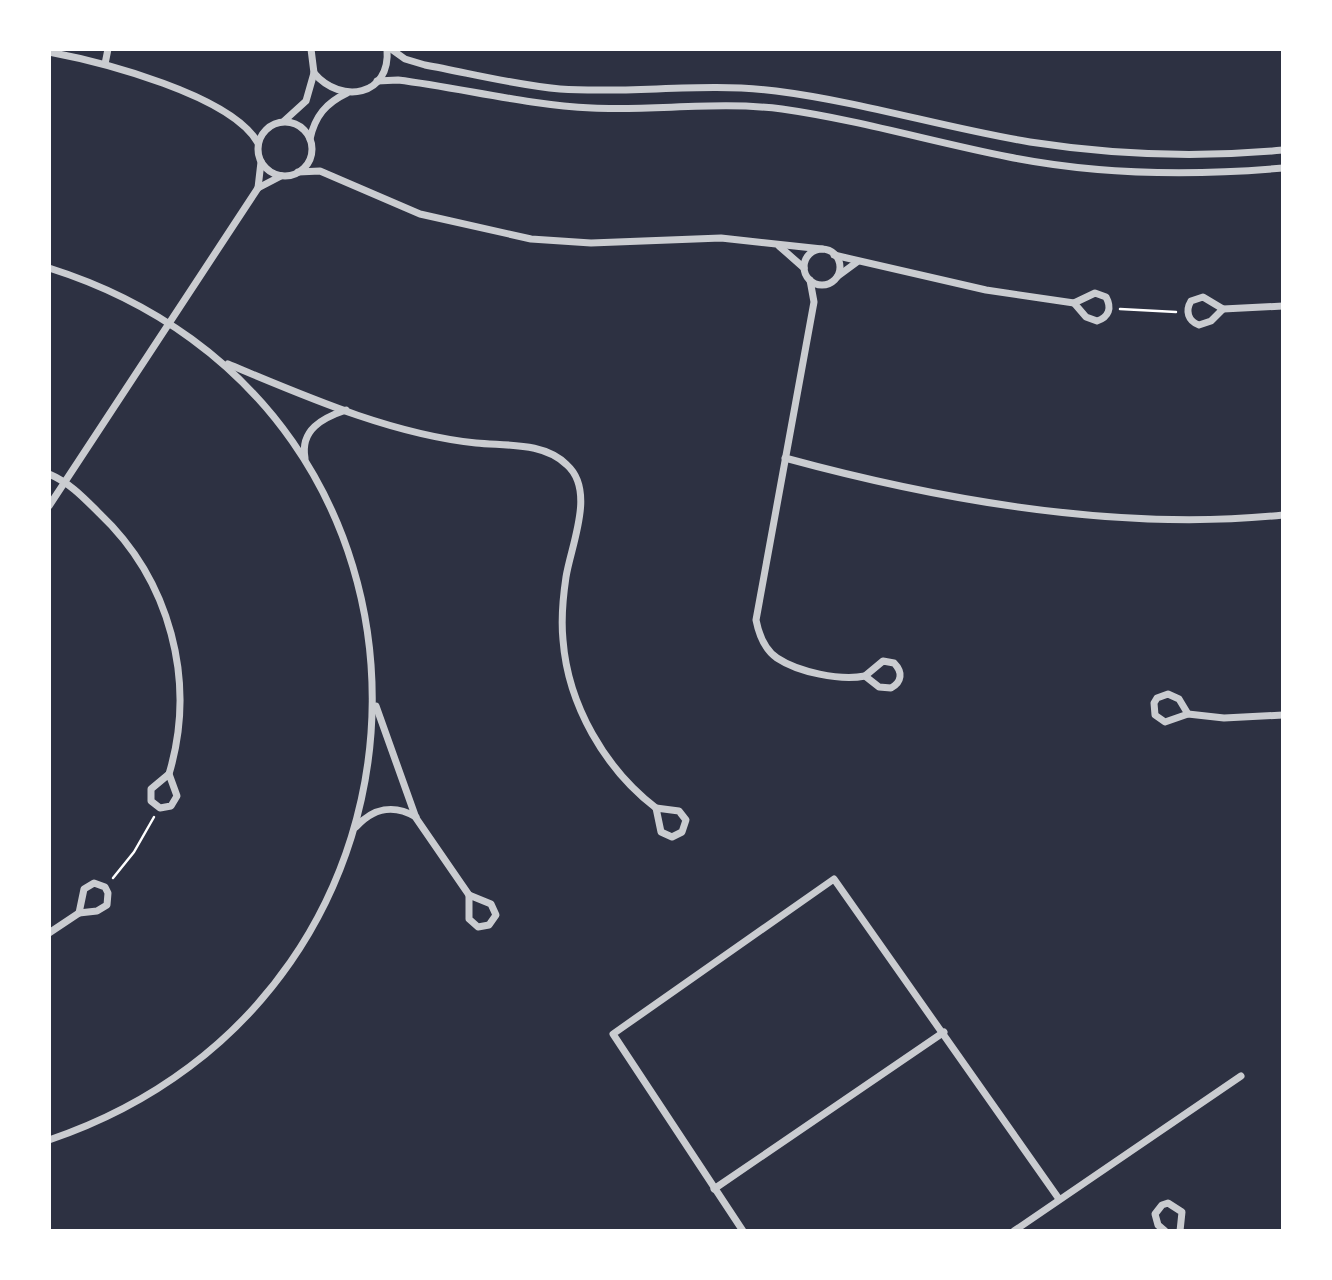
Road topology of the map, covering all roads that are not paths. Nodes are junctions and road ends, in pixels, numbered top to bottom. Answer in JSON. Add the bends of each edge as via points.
{"nodes":[{"id":1,"x":108,"y":49,"type":"edge"},
{"id":2,"x":311,"y":49,"type":"edge"},
{"id":3,"x":389,"y":49,"type":"edge"},
{"id":4,"x":49,"y":52,"type":"edge"},
{"id":5,"x":105,"y":64,"type":"junction"},
{"id":6,"x":314,"y":73,"type":"junction"},
{"id":7,"x":377,"y":82,"type":"junction"},
{"id":8,"x":347,"y":93,"type":"junction"},
{"id":9,"x":284,"y":121,"type":"junction"},
{"id":10,"x":250,"y":129,"type":"junction"},
{"id":11,"x":265,"y":130,"type":"junction"},
{"id":12,"x":310,"y":139,"type":"junction"},
{"id":13,"x":258,"y":143,"type":"junction"},
{"id":14,"x":1283,"y":150,"type":"edge"},
{"id":15,"x":311,"y":151,"type":"junction"},
{"id":16,"x":261,"y":162,"type":"junction"},
{"id":17,"x":1283,"y":168,"type":"edge"},
{"id":18,"x":320,"y":170,"type":"junction"},
{"id":19,"x":298,"y":172,"type":"junction"},
{"id":20,"x":281,"y":176,"type":"junction"},
{"id":21,"x":258,"y":188,"type":"junction"},
{"id":22,"x":775,"y":244,"type":"junction"},
{"id":23,"x":822,"y":249,"type":"junction"},
{"id":24,"x":834,"y":254,"type":"junction"},
{"id":25,"x":857,"y":262,"type":"junction"},
{"id":26,"x":49,"y":268,"type":"edge"},
{"id":27,"x":804,"y":268,"type":"junction"},
{"id":28,"x":835,"y":279,"type":"junction"},
{"id":29,"x":810,"y":281,"type":"junction"},
{"id":30,"x":823,"y":285,"type":"junction"},
{"id":31,"x":814,"y":302,"type":"junction"},
{"id":32,"x":1074,"y":303,"type":"junction"},
{"id":33,"x":1283,"y":306,"type":"edge"},
{"id":34,"x":1223,"y":309,"type":"junction"},
{"id":35,"x":170,"y":323,"type":"junction"},
{"id":36,"x":226,"y":363,"type":"junction"},
{"id":37,"x":346,"y":410,"type":"junction"},
{"id":38,"x":785,"y":458,"type":"junction"},
{"id":39,"x":306,"y":463,"type":"junction"},
{"id":40,"x":49,"y":474,"type":"edge"},
{"id":41,"x":65,"y":481,"type":"junction"},
{"id":42,"x":49,"y":506,"type":"edge"},
{"id":43,"x":1283,"y":515,"type":"edge"},
{"id":44,"x":865,"y":676,"type":"junction"},
{"id":45,"x":373,"y":693,"type":"junction"},
{"id":46,"x":1188,"y":714,"type":"junction"},
{"id":47,"x":1283,"y":715,"type":"edge"},
{"id":48,"x":169,"y":774,"type":"junction"},
{"id":49,"x":656,"y":808,"type":"junction"},
{"id":50,"x":416,"y":818,"type":"junction"},
{"id":51,"x":355,"y":828,"type":"junction"},
{"id":52,"x":469,"y":895,"type":"junction"},
{"id":53,"x":79,"y":913,"type":"junction"},
{"id":54,"x":49,"y":933,"type":"edge"},
{"id":55,"x":944,"y":1032,"type":"junction"},
{"id":56,"x":1241,"y":1076,"type":"dead end"},
{"id":57,"x":49,"y":1140,"type":"edge"},
{"id":58,"x":714,"y":1189,"type":"junction"},
{"id":59,"x":1059,"y":1199,"type":"junction"},
{"id":60,"x":743,"y":1231,"type":"edge"},
{"id":61,"x":1014,"y":1231,"type":"edge"},
{"id":62,"x":1166,"y":1231,"type":"edge"},
{"id":63,"x":1180,"y":1231,"type":"edge"}],
"edges":[{"from":1,"to":5,"type":"street"},
{"from":2,"to":6,"type":"street"},
{"from":3,"to":7,"type":"street"},
{"from":3,"to":14,"type":"street","via":[[405,60],[425,65],[561,89],[708,86],[772,90],[1099,152],[1210,156]]},
{"from":4,"to":5,"type":"street"},
{"from":5,"to":10,"type":"street","via":[[207,103]]},
{"from":6,"to":8,"type":"street","via":[[334,90]]},
{"from":6,"to":9,"type":"street","via":[[306,101]]},
{"from":7,"to":8,"type":"street"},
{"from":7,"to":17,"type":"street","via":[[398,80],[593,108],[696,104],[783,110],[857,121],[1008,157],[1090,168],[1211,174]]},
{"from":8,"to":12,"type":"street","via":[[318,116]]},
{"from":9,"to":11,"type":"street"},
{"from":9,"to":12,"type":"street","via":[[299,126]]},
{"from":10,"to":11,"type":"street"},
{"from":10,"to":13,"type":"street"},
{"from":11,"to":13,"type":"street"},
{"from":12,"to":15,"type":"street"},
{"from":13,"to":16,"type":"street"},
{"from":15,"to":18,"type":"street"},
{"from":15,"to":19,"type":"street"},
{"from":16,"to":20,"type":"street"},
{"from":16,"to":21,"type":"street"},
{"from":18,"to":19,"type":"street"},
{"from":18,"to":22,"type":"street","via":[[420,214],[499,234],[560,242],[691,237]]},
{"from":19,"to":20,"type":"street"},
{"from":20,"to":21,"type":"street"},
{"from":21,"to":35,"type":"street"},
{"from":22,"to":23,"type":"street"},
{"from":22,"to":27,"type":"street"},
{"from":23,"to":24,"type":"street"},
{"from":23,"to":27,"type":"street","via":[[811,253]]},
{"from":24,"to":25,"type":"street"},
{"from":24,"to":28,"type":"street","via":[[840,264]]},
{"from":25,"to":28,"type":"street"},
{"from":25,"to":32,"type":"street","via":[[986,290]]},
{"from":26,"to":35,"type":"street","via":[[125,298]]},
{"from":27,"to":29,"type":"street"},
{"from":28,"to":30,"type":"street"},
{"from":29,"to":30,"type":"street"},
{"from":29,"to":31,"type":"street"},
{"from":30,"to":31,"type":"street"},
{"from":31,"to":38,"type":"street"},
{"from":32,"to":32,"type":"street","via":[[1089,294],[1101,294],[1110,309],[1103,319],[1091,320]]},
{"from":33,"to":34,"type":"street"},
{"from":34,"to":34,"type":"street","via":[[1205,324],[1194,323],[1188,312],[1192,301],[1203,297]]},
{"from":35,"to":36,"type":"street"},
{"from":35,"to":41,"type":"street"},
{"from":36,"to":37,"type":"street"},
{"from":36,"to":39,"type":"street"},
{"from":37,"to":39,"type":"street","via":[[314,426],[303,446]]},
{"from":37,"to":49,"type":"street","via":[[472,443],[544,450],[569,466],[576,475],[580,504],[565,580],[563,639],[572,688],[611,764]]},
{"from":38,"to":43,"type":"street","via":[[976,500],[1089,515],[1203,519]]},
{"from":38,"to":44,"type":"street","via":[[758,602],[759,636],[777,658],[800,668]]},
{"from":39,"to":45,"type":"street","via":[[351,559],[368,628]]},
{"from":40,"to":41,"type":"street"},
{"from":41,"to":42,"type":"street"},
{"from":41,"to":48,"type":"street","via":[[114,526],[163,606],[181,689],[180,724]]},
{"from":44,"to":44,"type":"street","via":[[885,689],[896,685],[900,674],[894,663],[883,661]]},
{"from":45,"to":50,"type":"street"},
{"from":45,"to":51,"type":"street","via":[[372,746]]},
{"from":46,"to":46,"type":"street","via":[[1174,695],[1162,695],[1154,703],[1155,715],[1165,722]]},
{"from":46,"to":47,"type":"street","via":[[1224,718]]},
{"from":48,"to":48,"type":"street","via":[[177,796],[172,806],[160,808],[151,801],[151,789]]},
{"from":49,"to":49,"type":"street","via":[[661,831],[672,837],[682,832],[686,820],[679,811]]},
{"from":50,"to":51,"type":"street","via":[[404,810],[384,810],[365,817]]},
{"from":50,"to":52,"type":"street"},
{"from":51,"to":57,"type":"street","via":[[328,896],[291,963],[234,1028],[199,1060],[127,1109]]},
{"from":52,"to":52,"type":"street","via":[[469,919],[478,927],[489,925],[496,915],[491,904]]},
{"from":53,"to":53,"type":"street","via":[[84,889],[94,883],[105,887],[109,899],[103,909]]},
{"from":53,"to":54,"type":"street"},
{"from":55,"to":58,"type":"street"},
{"from":55,"to":58,"type":"street","via":[[834,879],[612,1034]]},
{"from":55,"to":59,"type":"street"},
{"from":56,"to":59,"type":"street"},
{"from":58,"to":60,"type":"street"},
{"from":59,"to":61,"type":"street"},
{"from":62,"to":63,"type":"street","via":[[1158,1226],[1154,1214],[1168,1203],[1182,1212]]}]}
